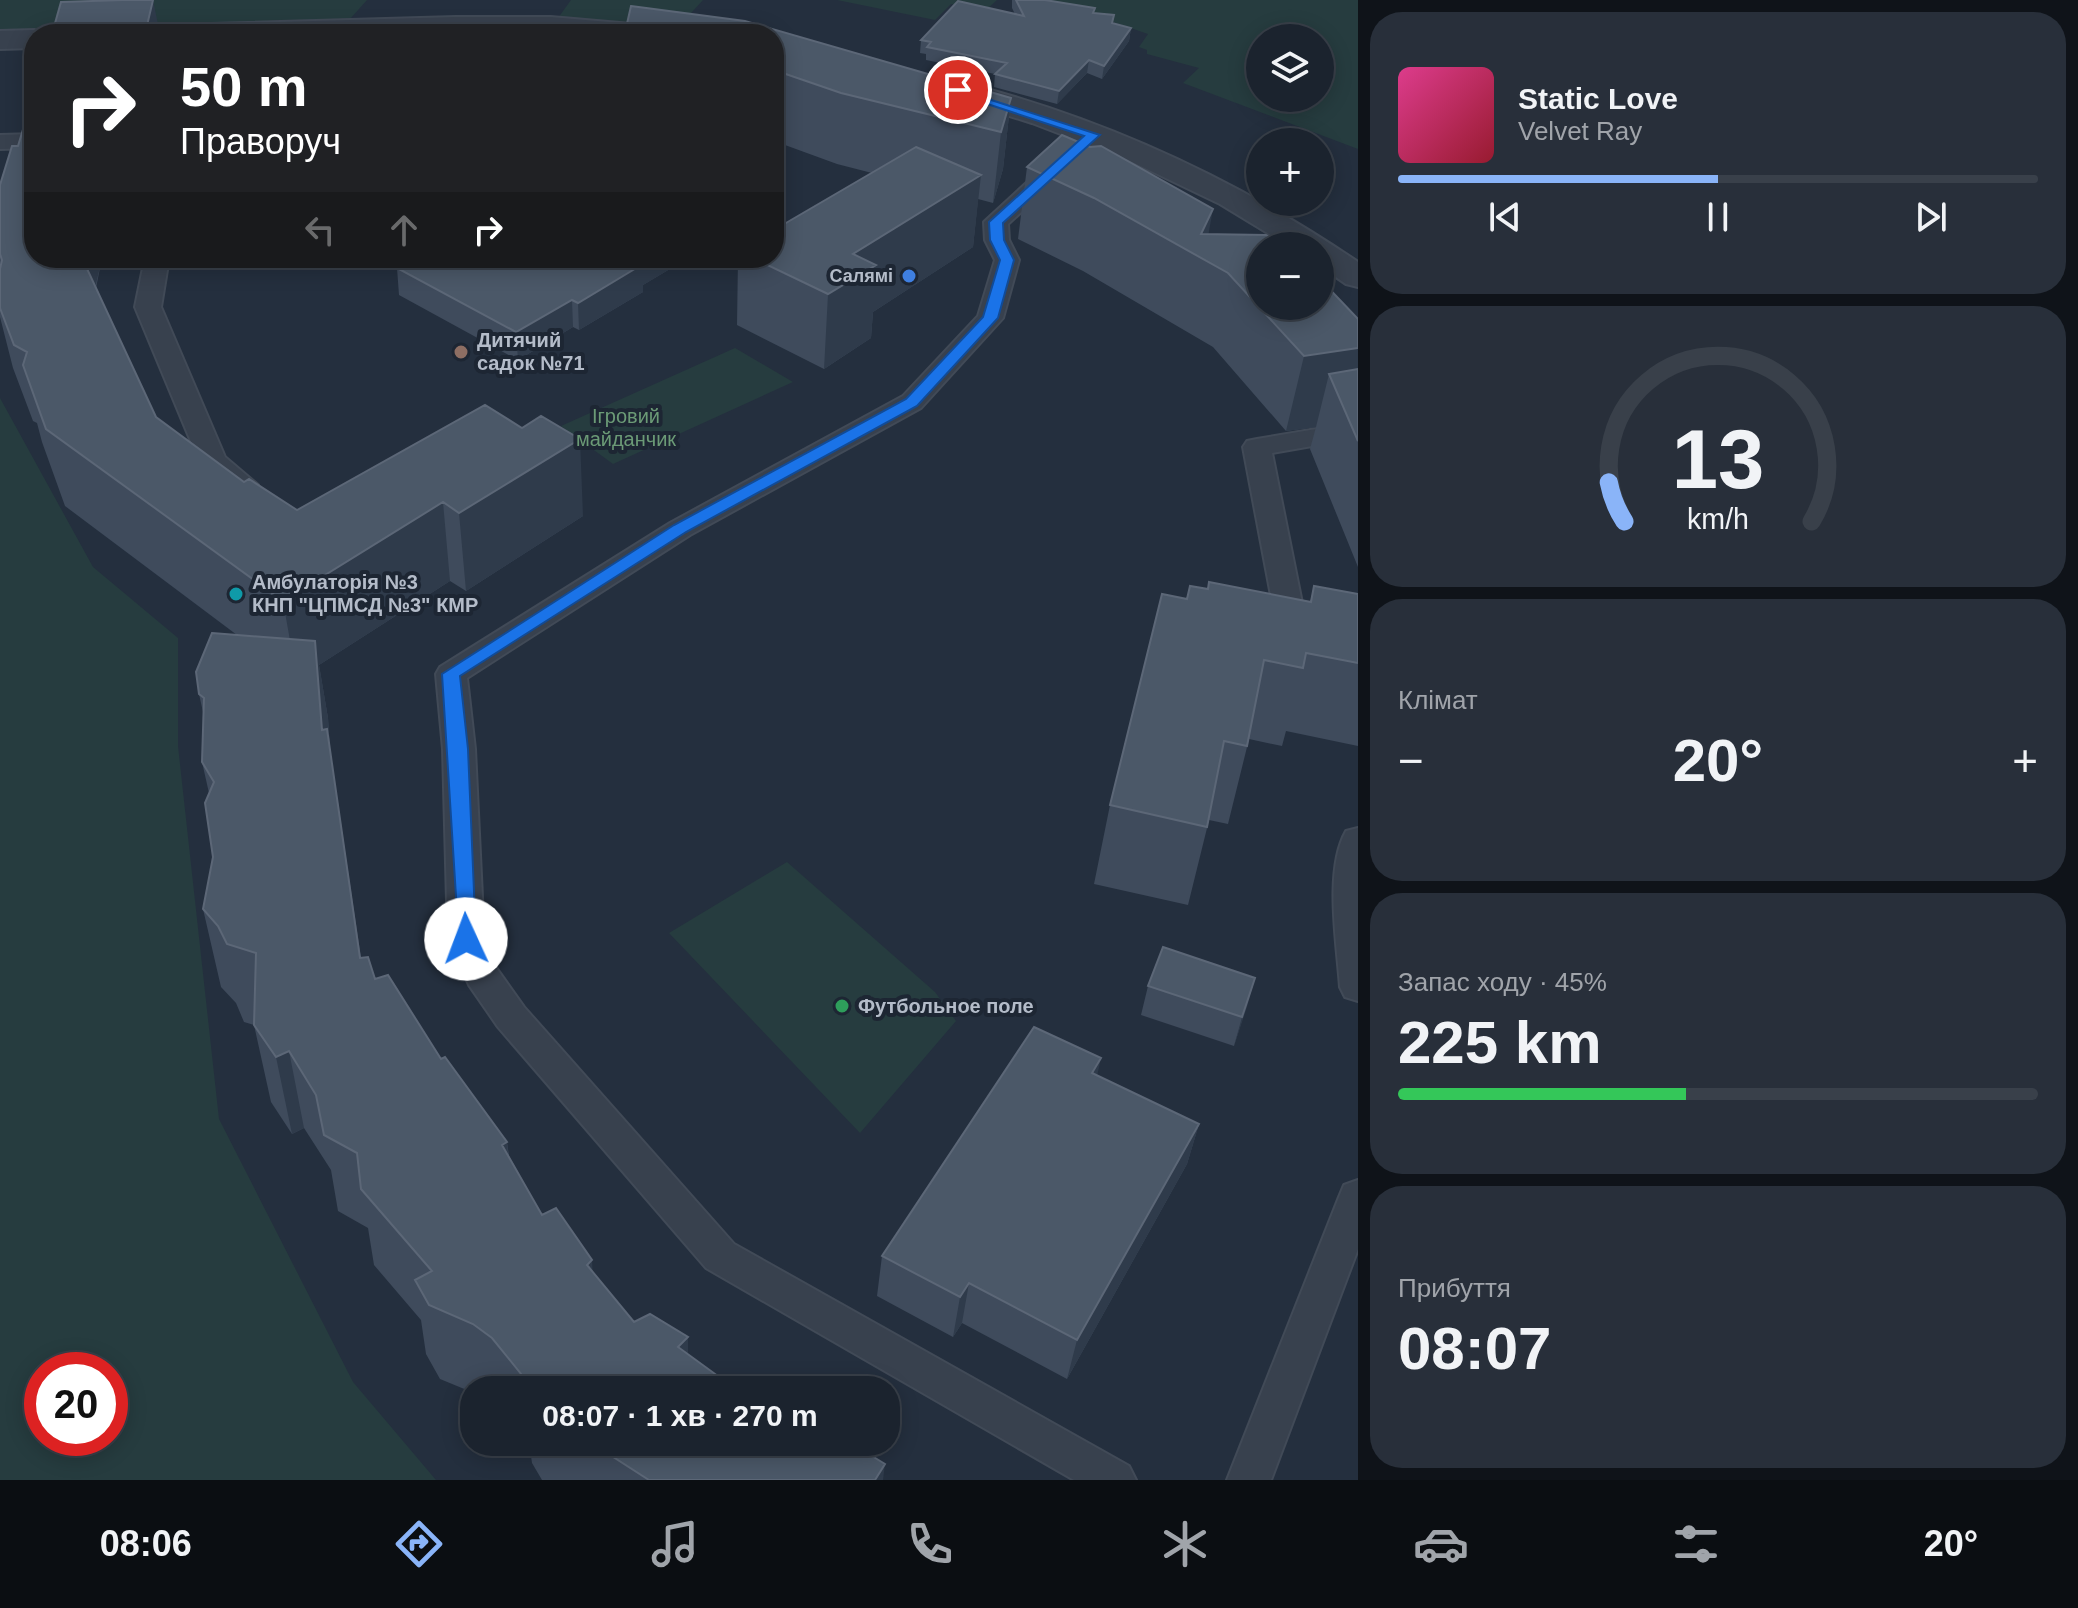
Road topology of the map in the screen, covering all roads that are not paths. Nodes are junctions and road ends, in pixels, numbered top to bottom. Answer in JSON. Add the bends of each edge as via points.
{"nodes":[{"id":1,"x":24,"y":39,"type":"edge"},
{"id":2,"x":0,"y":40,"type":"edge"},
{"id":3,"x":930,"y":84,"type":"edge"},
{"id":4,"x":1093,"y":135,"type":"junction"},
{"id":5,"x":24,"y":141,"type":"edge"},
{"id":6,"x":0,"y":142,"type":"edge"},
{"id":7,"x":1287,"y":232,"type":"edge"},
{"id":8,"x":1334,"y":261,"type":"edge"},
{"id":9,"x":155,"y":268,"type":"edge"},
{"id":10,"x":1358,"y":277,"type":"edge"},
{"id":11,"x":1358,"y":430,"type":"edge"},
{"id":12,"x":262,"y":498,"type":"edge"},
{"id":13,"x":1294,"y":638,"type":"edge"},
{"id":14,"x":1358,"y":840,"type":"edge"},
{"id":15,"x":1358,"y":987,"type":"edge"},
{"id":16,"x":1358,"y":1197,"type":"edge"},
{"id":17,"x":1114,"y":1480,"type":"edge"},
{"id":18,"x":1249,"y":1480,"type":"edge"}],
"edges":[{"from":1,"to":2,"type":"street"},
{"from":3,"to":4,"type":"street"},
{"from":4,"to":7,"type":"street","via":[[1212,190]]},
{"from":4,"to":17,"type":"lane","via":[[996,222],[997,240],[1007,260],[990,318],[912,402],[680,529],[451,674],[466,939],[482,975],[511,1017],[720,1256]]},
{"from":5,"to":6,"type":"lane"},
{"from":8,"to":10,"type":"street"},
{"from":9,"to":12,"type":"lane","via":[[148,307],[213,461]]},
{"from":11,"to":13,"type":"lane","via":[[1257,447]]},
{"from":14,"to":15,"type":"lane","via":[[1351,891]]},
{"from":16,"to":18,"type":"lane"}]}
